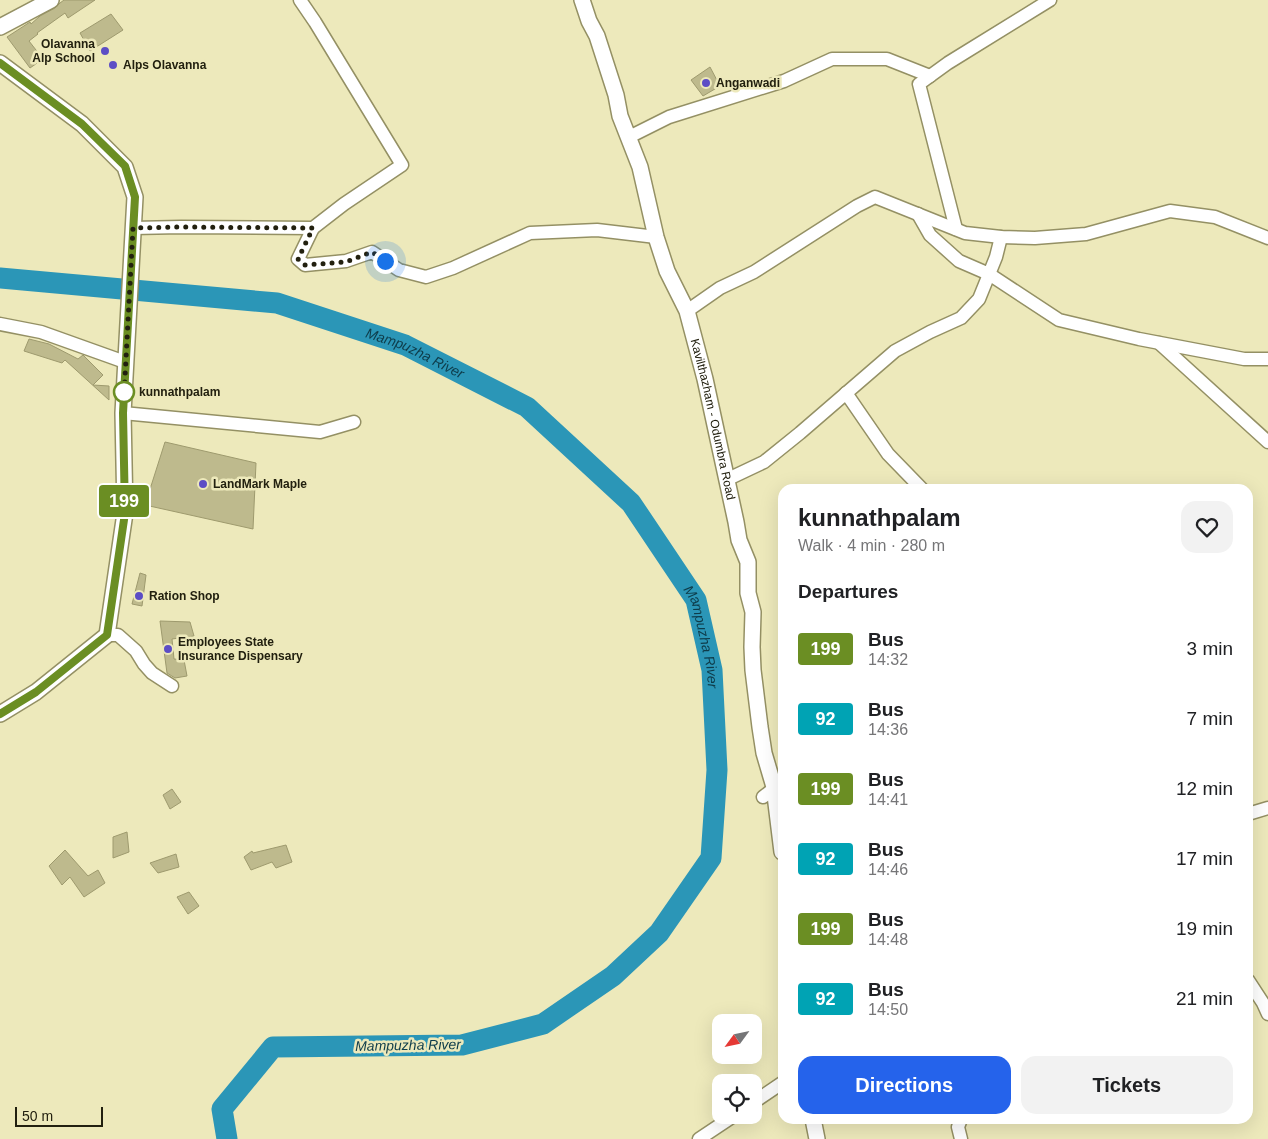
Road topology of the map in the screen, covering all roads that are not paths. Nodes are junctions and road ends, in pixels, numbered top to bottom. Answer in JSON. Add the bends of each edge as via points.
{"nodes":[{"id":1,"x":51,"y":0,"type":"edge"},
{"id":2,"x":300,"y":0,"type":"edge"},
{"id":3,"x":582,"y":0,"type":"edge"},
{"id":4,"x":1050,"y":0,"type":"edge"},
{"id":5,"x":0,"y":27,"type":"edge"},
{"id":6,"x":0,"y":63,"type":"edge"},
{"id":7,"x":930,"y":76,"type":"junction"},
{"id":8,"x":629,"y":137,"type":"junction"},
{"id":9,"x":918,"y":214,"type":"junction"},
{"id":10,"x":133,"y":228,"type":"junction"},
{"id":11,"x":313,"y":228,"type":"junction"},
{"id":12,"x":956,"y":229,"type":"junction"},
{"id":13,"x":656,"y":237,"type":"junction"},
{"id":14,"x":1001,"y":237,"type":"junction"},
{"id":15,"x":1268,"y":238,"type":"edge"},
{"id":16,"x":989,"y":274,"type":"junction"},
{"id":17,"x":687,"y":311,"type":"junction"},
{"id":18,"x":0,"y":324,"type":"edge"},
{"id":19,"x":1158,"y":343,"type":"junction"},
{"id":20,"x":1268,"y":359,"type":"edge"},
{"id":21,"x":125,"y":362,"type":"junction"},
{"id":22,"x":846,"y":393,"type":"junction"},
{"id":23,"x":123,"y":413,"type":"junction"},
{"id":24,"x":354,"y":422,"type":"dead end"},
{"id":25,"x":1268,"y":442,"type":"edge"},
{"id":26,"x":726,"y":480,"type":"junction"},
{"id":27,"x":917,"y":484,"type":"edge"},
{"id":28,"x":107,"y":635,"type":"junction"},
{"id":29,"x":172,"y":686,"type":"dead end"},
{"id":30,"x":0,"y":714,"type":"edge"},
{"id":31,"x":773,"y":788,"type":"edge"},
{"id":32,"x":1268,"y":808,"type":"edge"},
{"id":33,"x":1253,"y":812,"type":"edge"},
{"id":34,"x":778,"y":824,"type":"edge"},
{"id":35,"x":1253,"y":988,"type":"edge"},
{"id":36,"x":1268,"y":1014,"type":"edge"},
{"id":37,"x":778,"y":1085,"type":"edge"},
{"id":38,"x":762,"y":1096,"type":"edge"},
{"id":39,"x":722,"y":1124,"type":"edge"},
{"id":40,"x":814,"y":1124,"type":"edge"},
{"id":41,"x":959,"y":1124,"type":"edge"},
{"id":42,"x":699,"y":1139,"type":"edge"},
{"id":43,"x":817,"y":1139,"type":"edge"},
{"id":44,"x":961,"y":1139,"type":"edge"}],
"edges":[{"from":1,"to":5,"type":"main road"},
{"from":2,"to":11,"type":"street","via":[[402,166]]},
{"from":3,"to":8,"type":"main road","name":"Kavilthazham - Odumbra Road","via":[[597,36]]},
{"from":4,"to":7,"type":"street"},
{"from":6,"to":10,"type":"main road","via":[[82,124],[125,166],[135,197]]},
{"from":7,"to":8,"type":"street","via":[[887,59],[832,59],[784,81],[669,117]]},
{"from":7,"to":12,"type":"street","via":[[919,84]]},
{"from":8,"to":13,"type":"main road","name":"Kavilthazham - Odumbra Road","via":[[640,167]]},
{"from":9,"to":12,"type":"street"},
{"from":9,"to":16,"type":"street","via":[[930,235],[960,261]]},
{"from":9,"to":17,"type":"street","via":[[875,197],[754,272],[720,288]]},
{"from":10,"to":11,"type":"street"},
{"from":10,"to":21,"type":"main road"},
{"from":11,"to":13,"type":"street","via":[[298,259],[305,265],[346,262],[372,252],[399,270],[426,277],[454,268],[530,233],[597,230]]},
{"from":12,"to":14,"type":"street"},
{"from":13,"to":17,"type":"main road","name":"Kavilthazham - Odumbra Road","via":[[667,271]]},
{"from":14,"to":15,"type":"street","via":[[1086,234],[1170,211],[1215,217]]},
{"from":14,"to":16,"type":"street"},
{"from":16,"to":19,"type":"street","via":[[1059,320]]},
{"from":16,"to":22,"type":"street","via":[[979,299],[961,318],[895,351]]},
{"from":17,"to":26,"type":"main road","name":"Kavilthazham - Odumbra Road"},
{"from":18,"to":21,"type":"street","via":[[42,332]]},
{"from":19,"to":20,"type":"street","via":[[1244,359]]},
{"from":19,"to":25,"type":"street"},
{"from":21,"to":23,"type":"main road"},
{"from":22,"to":26,"type":"street","via":[[764,462]]},
{"from":22,"to":27,"type":"street","via":[[888,454]]},
{"from":23,"to":24,"type":"street","via":[[320,432]]},
{"from":23,"to":28,"type":"main road","via":[[125,513]]},
{"from":26,"to":31,"type":"main road","name":"Kavilthazham - Odumbra Road","via":[[739,540],[748,562],[748,593],[753,612],[753,670],[764,753]]},
{"from":28,"to":29,"type":"street","via":[[118,635],[136,651],[152,673]]},
{"from":28,"to":30,"type":"main road","via":[[36,692]]},
{"from":31,"to":34,"type":"main road","name":"Kavilthazham - Odumbra Road"},
{"from":32,"to":33,"type":"street"},
{"from":35,"to":36,"type":"street"},
{"from":37,"to":38,"type":"street"},
{"from":39,"to":42,"type":"street"},
{"from":40,"to":43,"type":"main road"},
{"from":41,"to":44,"type":"street"}]}
